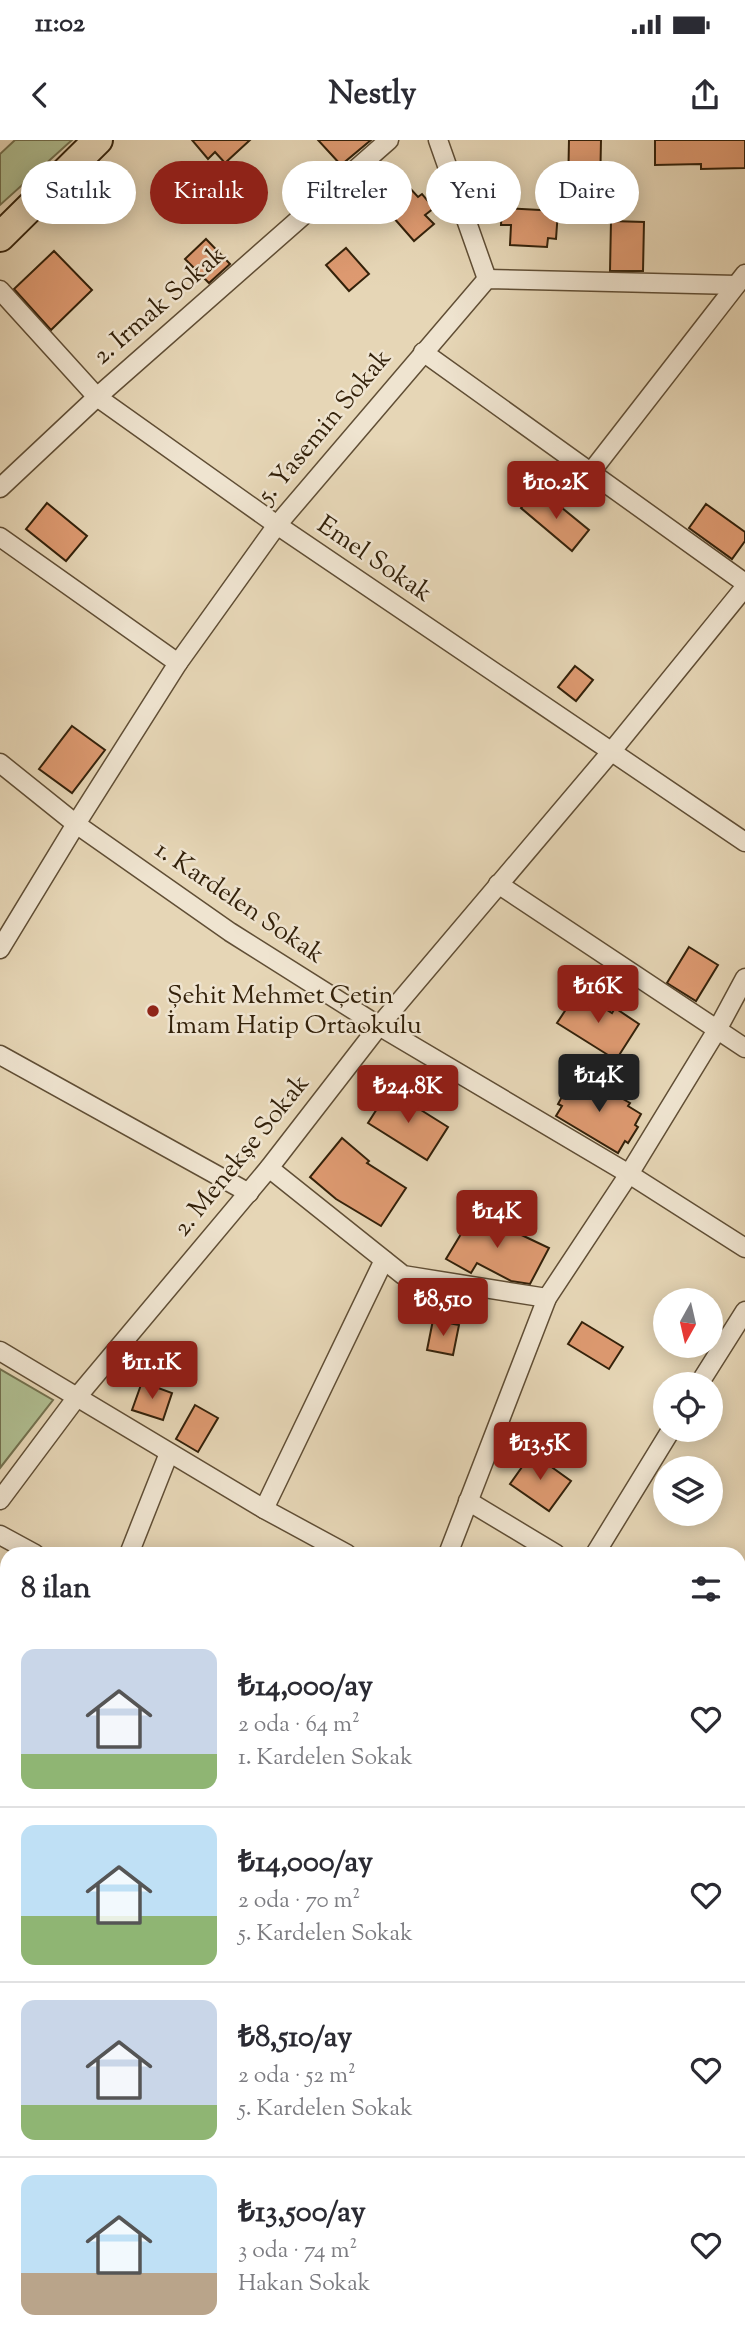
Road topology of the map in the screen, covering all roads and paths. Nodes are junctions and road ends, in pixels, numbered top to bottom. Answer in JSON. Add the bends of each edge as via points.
{"nodes":[{"id":1,"x":98,"y":140,"type":"edge"},
{"id":2,"x":389,"y":140,"type":"edge"},
{"id":3,"x":438,"y":140,"type":"edge"},
{"id":4,"x":0,"y":237,"type":"edge"},
{"id":5,"x":487,"y":279,"type":"junction"},
{"id":6,"x":741,"y":280,"type":"edge"},
{"id":7,"x":0,"y":290,"type":"edge"},
{"id":8,"x":422,"y":352,"type":"junction"},
{"id":9,"x":97,"y":397,"type":"junction"},
{"id":10,"x":591,"y":472,"type":"junction"},
{"id":11,"x":0,"y":488,"type":"edge"},
{"id":12,"x":276,"y":526,"type":"junction"},
{"id":13,"x":0,"y":537,"type":"edge"},
{"id":14,"x":745,"y":585,"type":"edge"},
{"id":15,"x":178,"y":663,"type":"junction"},
{"id":16,"x":611,"y":752,"type":"junction"},
{"id":17,"x":0,"y":763,"type":"edge"},
{"id":18,"x":76,"y":824,"type":"junction"},
{"id":19,"x":745,"y":842,"type":"edge"},
{"id":20,"x":498,"y":884,"type":"junction"},
{"id":21,"x":0,"y":949,"type":"edge"},
{"id":22,"x":745,"y":978,"type":"edge"},
{"id":23,"x":379,"y":1026,"type":"junction"},
{"id":24,"x":718,"y":1030,"type":"junction"},
{"id":25,"x":745,"y":1048,"type":"edge"},
{"id":26,"x":0,"y":1055,"type":"edge"},
{"id":27,"x":269,"y":1168,"type":"junction"},
{"id":28,"x":629,"y":1174,"type":"junction"},
{"id":29,"x":249,"y":1193,"type":"junction"},
{"id":30,"x":745,"y":1248,"type":"edge"},
{"id":31,"x":384,"y":1260,"type":"junction"},
{"id":32,"x":547,"y":1298,"type":"junction"},
{"id":33,"x":745,"y":1311,"type":"edge"},
{"id":34,"x":0,"y":1351,"type":"edge"},
{"id":35,"x":707,"y":1372,"type":"edge"},
{"id":36,"x":77,"y":1397,"type":"junction"},
{"id":37,"x":664,"y":1442,"type":"edge"},
{"id":38,"x":169,"y":1453,"type":"junction"},
{"id":39,"x":0,"y":1500,"type":"edge"},
{"id":40,"x":468,"y":1501,"type":"junction"},
{"id":41,"x":264,"y":1509,"type":"junction"},
{"id":42,"x":0,"y":1535,"type":"edge"},
{"id":43,"x":22,"y":1547,"type":"edge"},
{"id":44,"x":132,"y":1547,"type":"edge"},
{"id":45,"x":334,"y":1547,"type":"edge"},
{"id":46,"x":452,"y":1547,"type":"edge"},
{"id":47,"x":544,"y":1547,"type":"edge"},
{"id":48,"x":599,"y":1547,"type":"edge"}],
"edges":[{"from":1,"to":4,"type":"main road"},
{"from":2,"to":9,"type":"street","name":"2. Irmak Sokak"},
{"from":3,"to":5,"type":"street"},
{"from":5,"to":6,"type":"street"},
{"from":5,"to":8,"type":"street","name":"5. Yasemin Sokak"},
{"from":6,"to":10,"type":"street"},
{"from":7,"to":9,"type":"street","name":"Emel Sokak"},
{"from":8,"to":10,"type":"street"},
{"from":8,"to":12,"type":"street","name":"5. Yasemin Sokak"},
{"from":9,"to":11,"type":"street","name":"2. Irmak Sokak"},
{"from":9,"to":12,"type":"street","name":"Emel Sokak"},
{"from":10,"to":14,"type":"street"},
{"from":12,"to":15,"type":"street","name":"5. Yasemin Sokak"},
{"from":12,"to":16,"type":"street","name":"Emel Sokak"},
{"from":13,"to":15,"type":"street"},
{"from":14,"to":16,"type":"street","name":"2. Menekşe Sokak"},
{"from":15,"to":18,"type":"street","name":"5. Yasemin Sokak"},
{"from":16,"to":19,"type":"street","name":"Emel Sokak"},
{"from":16,"to":20,"type":"street","name":"2. Menekşe Sokak"},
{"from":17,"to":18,"type":"street","name":"1. Kardelen Sokak"},
{"from":18,"to":21,"type":"street","name":"5. Yasemin Sokak"},
{"from":18,"to":23,"type":"street","name":"1. Kardelen Sokak","via":[[230,932]]},
{"from":20,"to":23,"type":"street","name":"2. Menekşe Sokak"},
{"from":20,"to":24,"type":"street"},
{"from":22,"to":24,"type":"street"},
{"from":23,"to":27,"type":"street","name":"2. Menekşe Sokak"},
{"from":23,"to":28,"type":"street","name":"1. Kardelen Sokak"},
{"from":24,"to":25,"type":"street"},
{"from":24,"to":28,"type":"street"},
{"from":26,"to":29,"type":"street"},
{"from":27,"to":29,"type":"street","name":"2. Menekşe Sokak"},
{"from":27,"to":31,"type":"street"},
{"from":28,"to":30,"type":"street","name":"1. Kardelen Sokak"},
{"from":28,"to":32,"type":"street"},
{"from":29,"to":36,"type":"street","name":"2. Menekşe Sokak"},
{"from":31,"to":32,"type":"street","via":[[403,1275]]},
{"from":31,"to":41,"type":"street"},
{"from":32,"to":40,"type":"street"},
{"from":33,"to":35,"type":"street"},
{"from":34,"to":36,"type":"street"},
{"from":36,"to":38,"type":"street"},
{"from":36,"to":39,"type":"street","name":"2. Menekşe Sokak"},
{"from":37,"to":48,"type":"street"},
{"from":38,"to":41,"type":"street"},
{"from":38,"to":44,"type":"street"},
{"from":40,"to":46,"type":"street"},
{"from":40,"to":47,"type":"street"},
{"from":41,"to":45,"type":"street"},
{"from":42,"to":43,"type":"street"}]}
